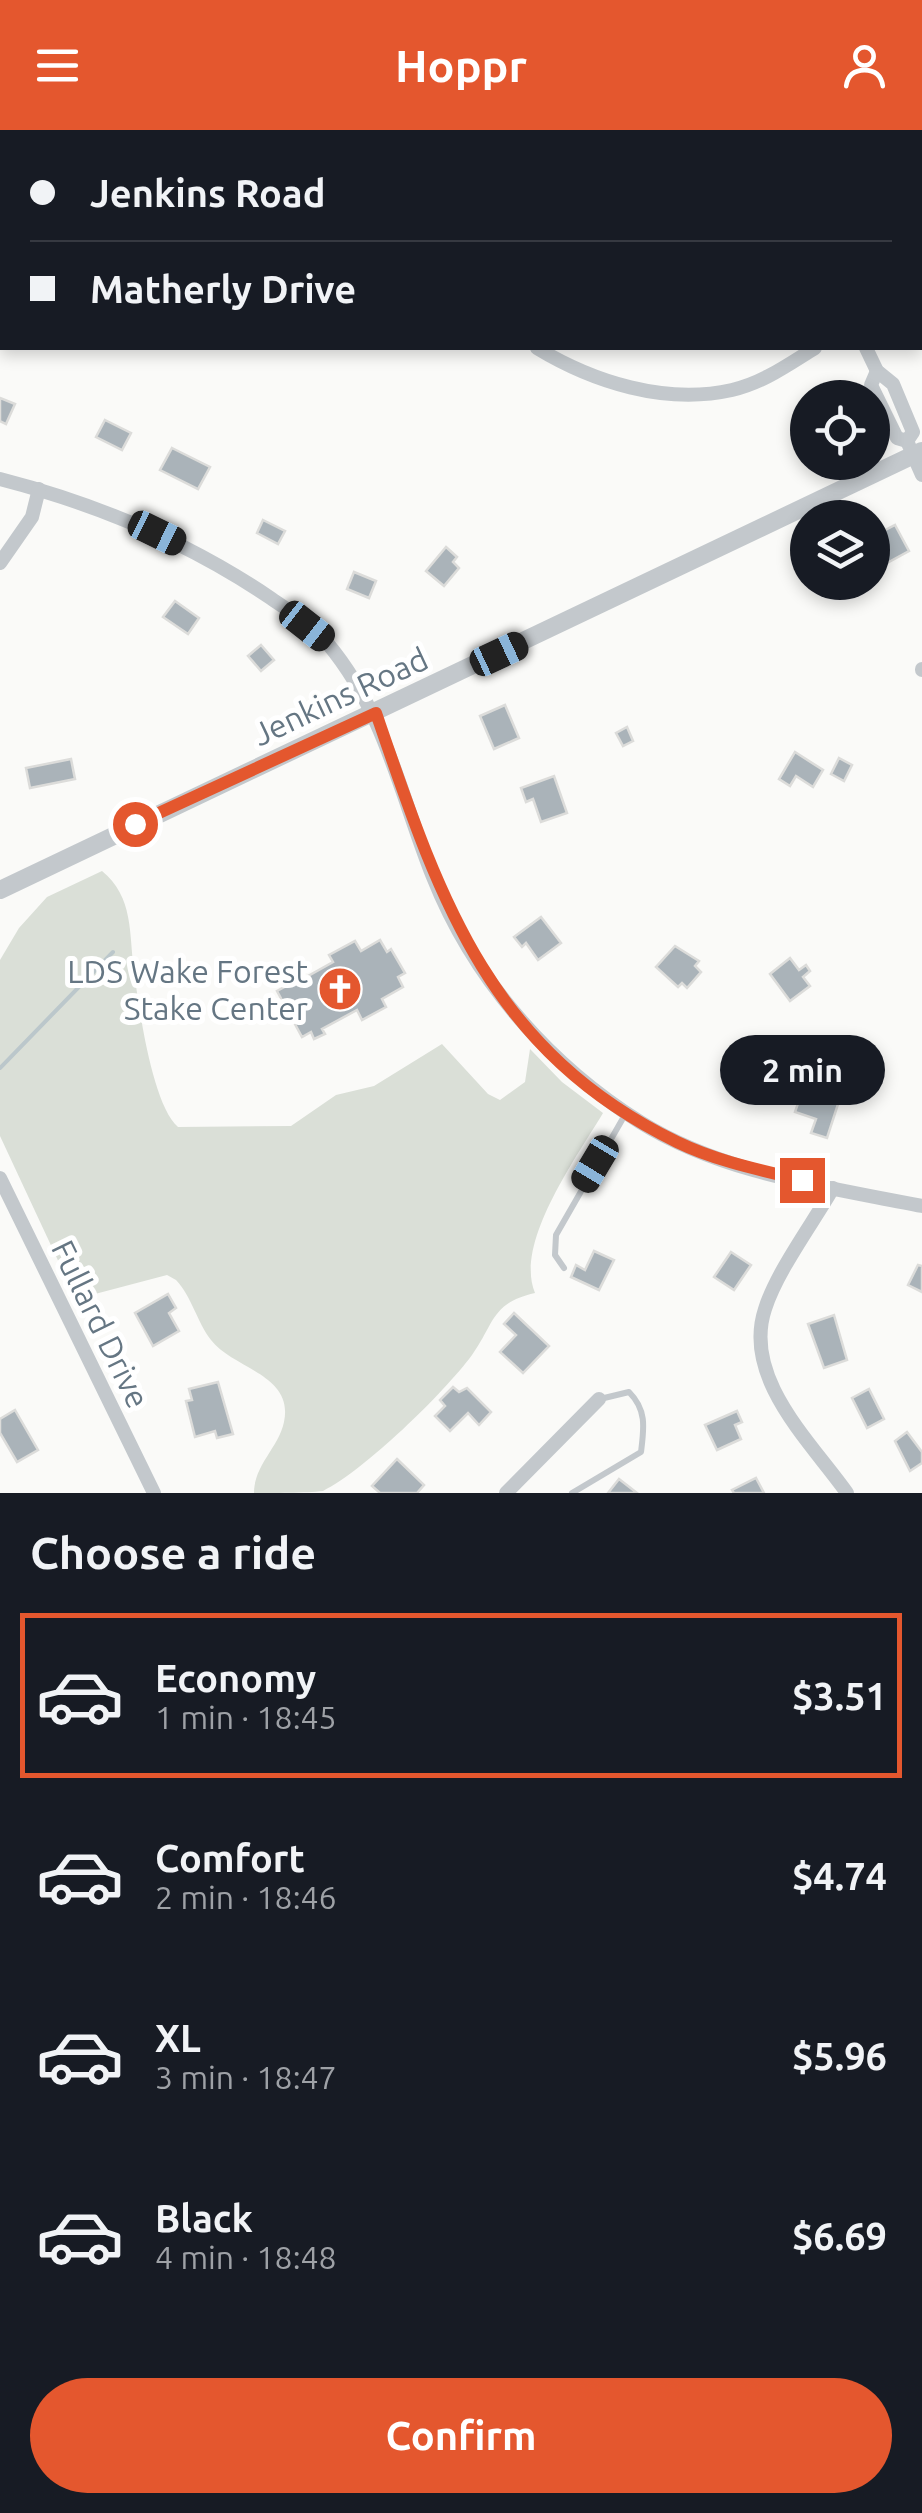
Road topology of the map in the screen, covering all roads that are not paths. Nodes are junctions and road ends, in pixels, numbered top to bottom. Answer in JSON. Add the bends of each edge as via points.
{"nodes":[{"id":1,"x":542,"y":350,"type":"edge"},
{"id":2,"x":812,"y":350,"type":"edge"},
{"id":3,"x":867,"y":350,"type":"edge"},
{"id":4,"x":914,"y":450,"type":"edge"},
{"id":5,"x":922,"y":475,"type":"edge"},
{"id":6,"x":0,"y":479,"type":"edge"},
{"id":7,"x":40,"y":489,"type":"junction"},
{"id":8,"x":0,"y":563,"type":"edge"},
{"id":9,"x":376,"y":713,"type":"junction"},
{"id":10,"x":0,"y":890,"type":"edge"},
{"id":11,"x":627,"y":1112,"type":"junction"},
{"id":12,"x":0,"y":1178,"type":"edge"},
{"id":13,"x":833,"y":1188,"type":"junction"},
{"id":14,"x":922,"y":1206,"type":"edge"},
{"id":15,"x":564,"y":1268,"type":"dead end"},
{"id":16,"x":599,"y":1399,"type":"joint"},
{"id":17,"x":511,"y":1491,"type":"edge"},
{"id":18,"x":154,"y":1493,"type":"edge"},
{"id":19,"x":572,"y":1493,"type":"edge"},
{"id":20,"x":846,"y":1493,"type":"edge"}],
"edges":[{"from":1,"to":2,"type":"street","via":[[581,372],[678,394],[731,390]]},
{"from":3,"to":4,"type":"street","via":[[878,372],[872,385],[897,438]]},
{"from":4,"to":5,"type":"street"},
{"from":4,"to":9,"type":"street","name":"Jenkins Road"},
{"from":6,"to":7,"type":"street"},
{"from":7,"to":8,"type":"street","via":[[32,517]]},
{"from":7,"to":9,"type":"street","via":[[157,533],[252,586],[326,641]]},
{"from":9,"to":10,"type":"street","name":"Jenkins Road"},
{"from":9,"to":11,"type":"street","via":[[433,878],[479,968],[538,1039]]},
{"from":11,"to":13,"type":"street","via":[[680,1144]]},
{"from":11,"to":15,"type":"lane","via":[[556,1235],[555,1254]]},
{"from":12,"to":18,"type":"street","name":"Fullard Drive"},
{"from":13,"to":14,"type":"street"},
{"from":13,"to":20,"type":"street","via":[[764,1311],[764,1368]]},
{"from":16,"to":17,"type":"street"},
{"from":16,"to":19,"type":"lane","via":[[629,1392],[638,1401],[644,1415],[640,1452]]}]}
